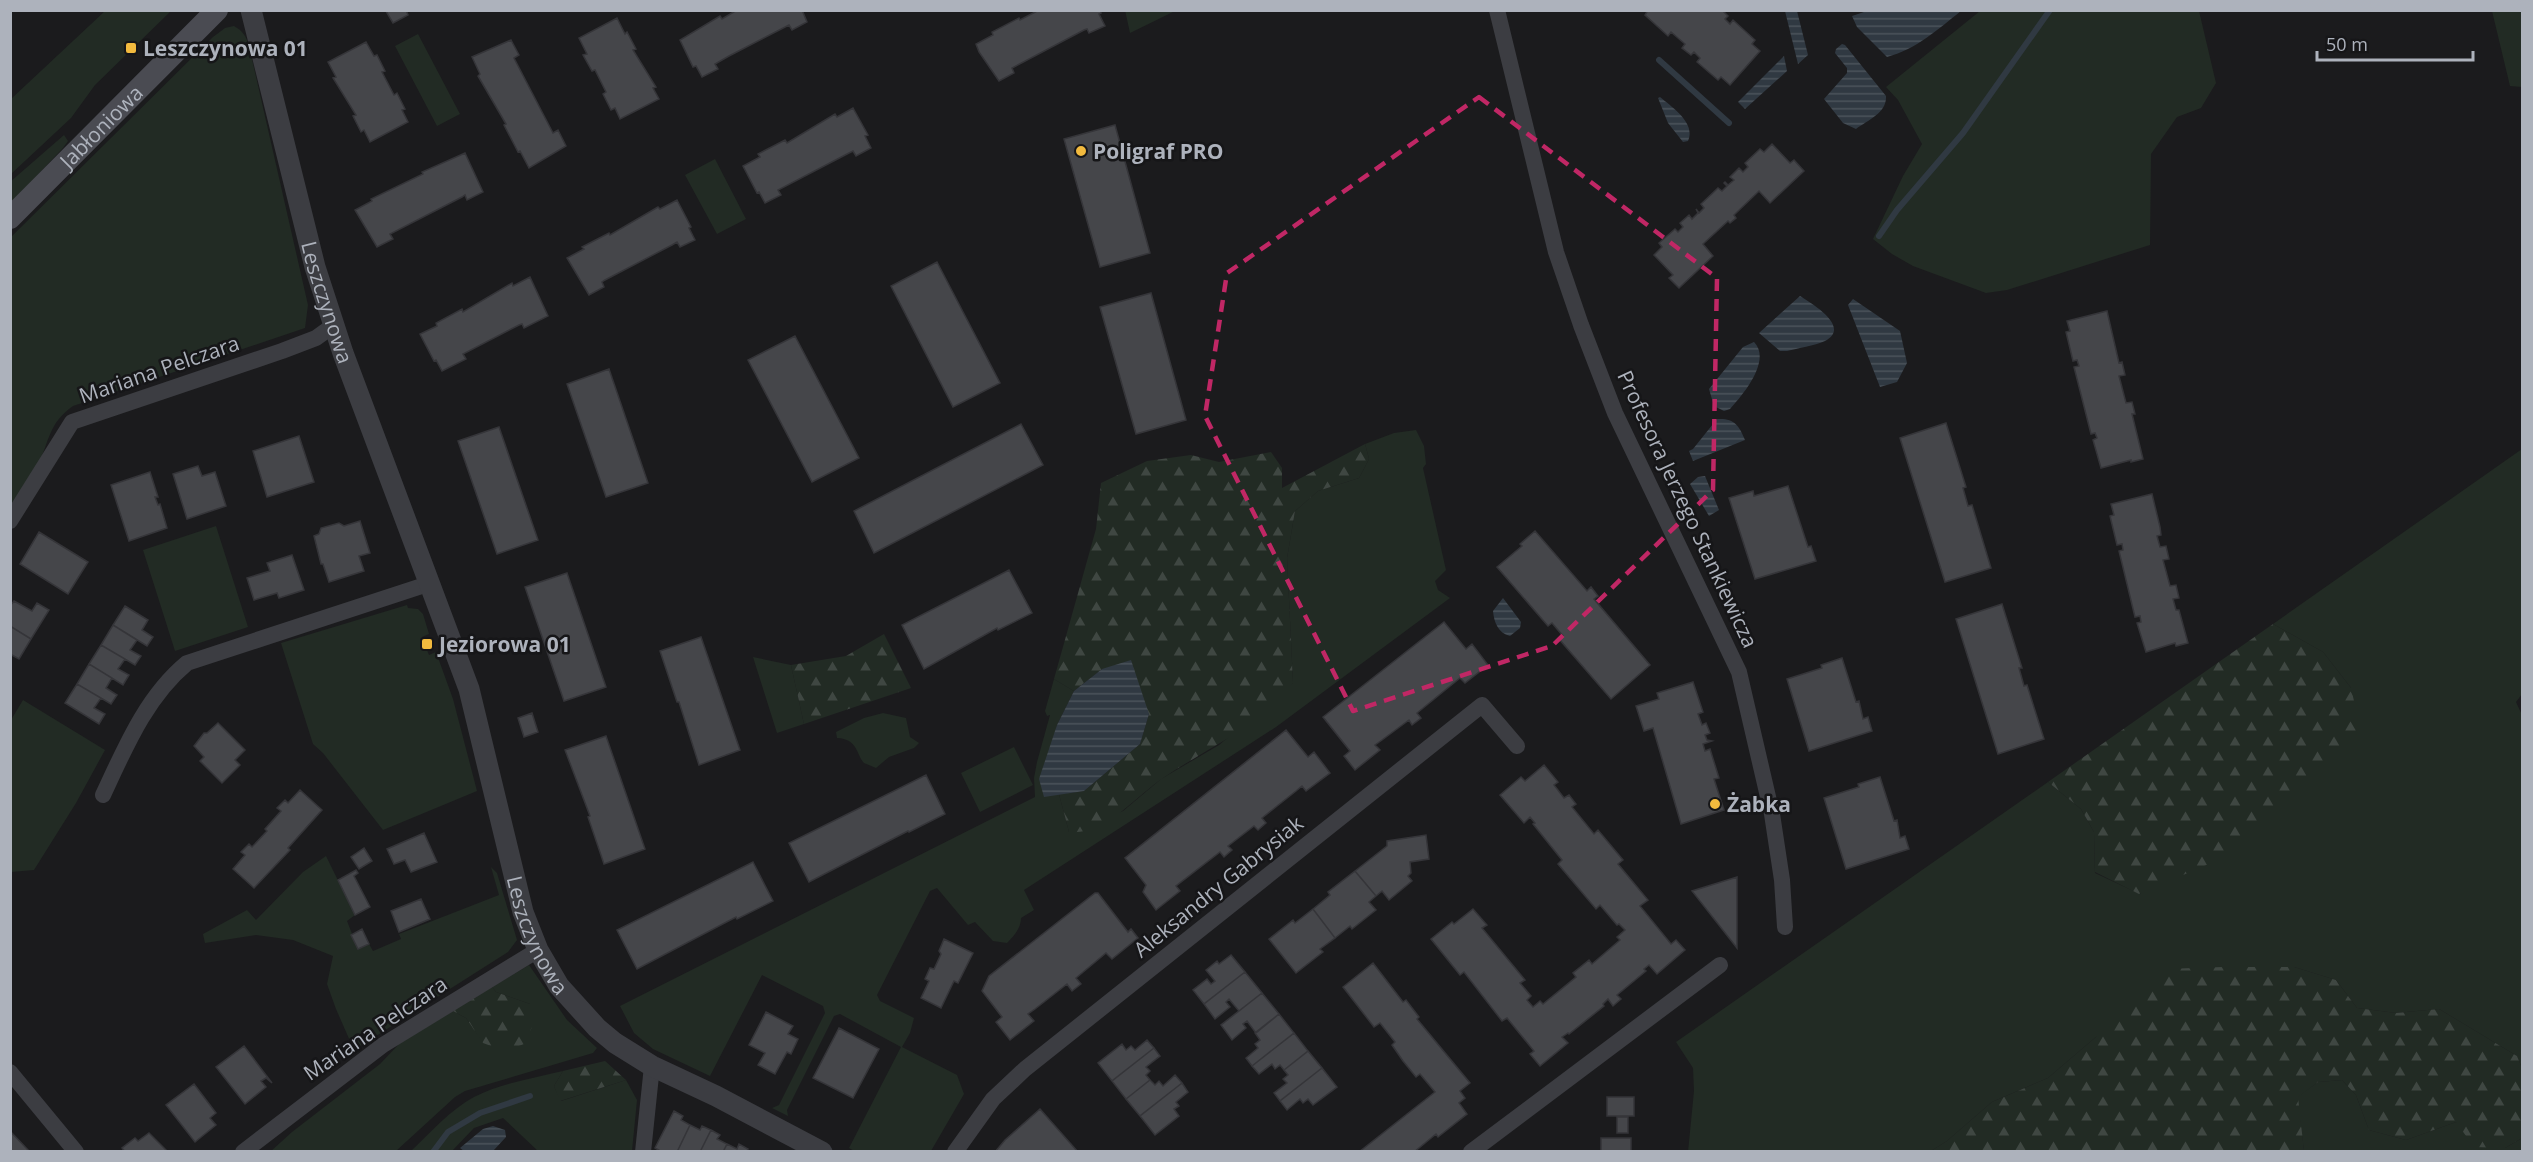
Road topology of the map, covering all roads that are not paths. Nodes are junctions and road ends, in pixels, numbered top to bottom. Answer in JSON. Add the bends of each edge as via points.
{"nodes":[{"id":1,"x":217,"y":10,"type":"edge"},
{"id":2,"x":251,"y":10,"type":"edge"},
{"id":3,"x":1497,"y":10,"type":"edge"},
{"id":4,"x":10,"y":218,"type":"edge"},
{"id":5,"x":334,"y":325,"type":"junction"},
{"id":6,"x":10,"y":521,"type":"edge"},
{"id":7,"x":431,"y":583,"type":"junction"},
{"id":8,"x":1517,"y":746,"type":"dead end"},
{"id":9,"x":104,"y":795,"type":"dead end"},
{"id":10,"x":1785,"y":927,"type":"dead end"},
{"id":11,"x":538,"y":950,"type":"junction"},
{"id":12,"x":1720,"y":965,"type":"dead end"},
{"id":13,"x":652,"y":1066,"type":"junction"},
{"id":14,"x":10,"y":1071,"type":"edge"},
{"id":15,"x":76,"y":1152,"type":"edge"},
{"id":16,"x":243,"y":1152,"type":"edge"},
{"id":17,"x":642,"y":1152,"type":"edge"},
{"id":18,"x":822,"y":1152,"type":"edge"},
{"id":19,"x":955,"y":1152,"type":"edge"},
{"id":20,"x":1471,"y":1152,"type":"edge"}],
"edges":[{"from":1,"to":4,"type":"main road","name":"Jabłoniowa"},
{"from":2,"to":5,"type":"street","name":"Leszczynowa","via":[[315,267]]},
{"from":3,"to":10,"type":"street","name":"Profesora Jerzego Stankiewicza","via":[[1556,252],[1581,325],[1615,413],[1739,672],[1772,814]]},
{"from":5,"to":6,"type":"street","name":"Mariana Pelczara","via":[[316,338],[282,351],[72,422]]},
{"from":5,"to":7,"type":"street","name":"Leszczynowa"},
{"from":7,"to":9,"type":"street","via":[[187,663],[154,696]]},
{"from":7,"to":11,"type":"street","name":"Leszczynowa","via":[[469,689],[523,912]]},
{"from":8,"to":19,"type":"street","name":"Aleksandry Gabrysiak","via":[[1482,705],[1024,1069],[993,1099]]},
{"from":11,"to":13,"type":"street","name":"Leszczynowa","via":[[560,986],[597,1028]]},
{"from":11,"to":16,"type":"street","name":"Mariana Pelczara","via":[[375,1051]]},
{"from":12,"to":20,"type":"street"},
{"from":13,"to":17,"type":"street"},
{"from":13,"to":18,"type":"street","name":"Leszczynowa"},
{"from":14,"to":15,"type":"street"}]}
